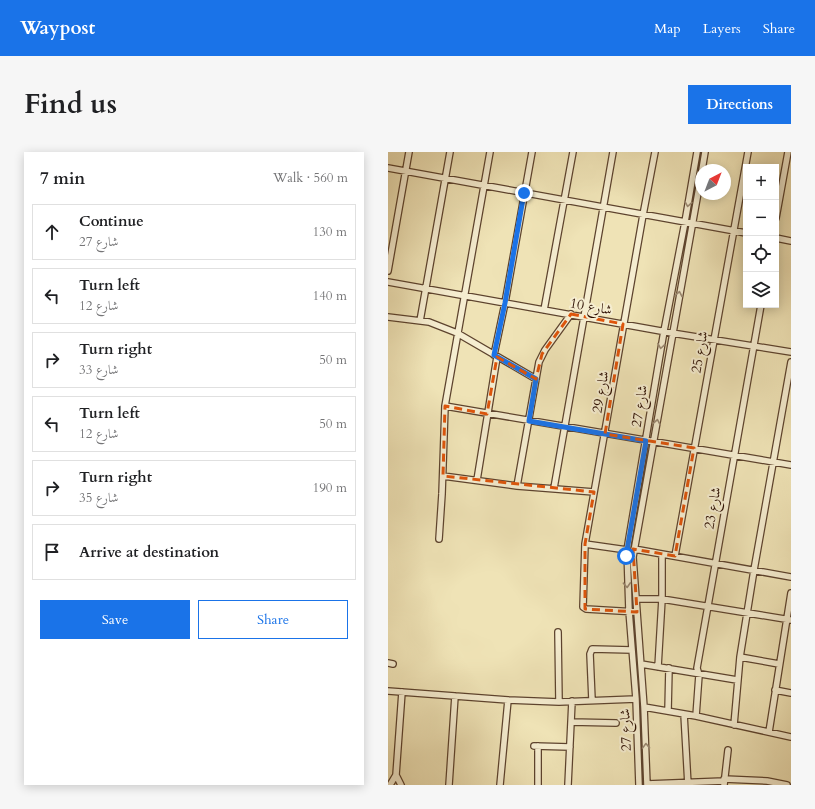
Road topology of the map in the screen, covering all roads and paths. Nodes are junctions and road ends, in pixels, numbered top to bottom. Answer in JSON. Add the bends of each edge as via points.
{"nodes":[{"id":1,"x":409,"y":152,"type":"edge"},
{"id":2,"x":450,"y":152,"type":"edge"},
{"id":3,"x":490,"y":152,"type":"edge"},
{"id":4,"x":532,"y":152,"type":"edge"},
{"id":5,"x":573,"y":152,"type":"edge"},
{"id":6,"x":613,"y":152,"type":"edge"},
{"id":7,"x":655,"y":152,"type":"edge"},
{"id":8,"x":697,"y":152,"type":"edge"},
{"id":9,"x":705,"y":152,"type":"edge"},
{"id":10,"x":748,"y":152,"type":"edge"},
{"id":11,"x":788,"y":152,"type":"edge"},
{"id":12,"x":703,"y":164,"type":"edge"},
{"id":13,"x":388,"y":168,"type":"edge"},
{"id":14,"x":406,"y":172,"type":"junction"},
{"id":15,"x":445,"y":179,"type":"junction"},
{"id":16,"x":484,"y":186,"type":"junction"},
{"id":17,"x":524,"y":193,"type":"junction"},
{"id":18,"x":564,"y":200,"type":"junction"},
{"id":19,"x":697,"y":200,"type":"edge"},
{"id":20,"x":779,"y":202,"type":"edge"},
{"id":21,"x":604,"y":208,"type":"junction"},
{"id":22,"x":643,"y":215,"type":"junction"},
{"id":23,"x":685,"y":222,"type":"junction"},
{"id":24,"x":693,"y":223,"type":"junction"},
{"id":25,"x":733,"y":230,"type":"junction"},
{"id":26,"x":743,"y":232,"type":"edge"},
{"id":27,"x":779,"y":239,"type":"edge"},
{"id":28,"x":791,"y":241,"type":"edge"},
{"id":29,"x":388,"y":271,"type":"edge"},
{"id":30,"x":388,"y":282,"type":"edge"},
{"id":31,"x":426,"y":288,"type":"junction"},
{"id":32,"x":465,"y":296,"type":"junction"},
{"id":33,"x":505,"y":303,"type":"junction"},
{"id":34,"x":759,"y":308,"type":"edge"},
{"id":35,"x":544,"y":310,"type":"junction"},
{"id":36,"x":571,"y":314,"type":"junction"},
{"id":37,"x":388,"y":317,"type":"edge"},
{"id":38,"x":584,"y":317,"type":"junction"},
{"id":39,"x":420,"y":321,"type":"junction"},
{"id":40,"x":624,"y":324,"type":"junction"},
{"id":41,"x":664,"y":331,"type":"junction"},
{"id":42,"x":457,"y":333,"type":"junction"},
{"id":43,"x":672,"y":333,"type":"junction"},
{"id":44,"x":714,"y":340,"type":"junction"},
{"id":45,"x":753,"y":346,"type":"junction"},
{"id":46,"x":791,"y":352,"type":"edge"},
{"id":47,"x":496,"y":356,"type":"junction"},
{"id":48,"x":791,"y":362,"type":"edge"},
{"id":49,"x":536,"y":379,"type":"junction"},
{"id":50,"x":445,"y":406,"type":"junction"},
{"id":51,"x":487,"y":414,"type":"junction"},
{"id":52,"x":529,"y":421,"type":"junction"},
{"id":53,"x":565,"y":427,"type":"junction"},
{"id":54,"x":605,"y":434,"type":"junction"},
{"id":55,"x":646,"y":441,"type":"junction"},
{"id":56,"x":653,"y":442,"type":"junction"},
{"id":57,"x":694,"y":448,"type":"junction"},
{"id":58,"x":734,"y":455,"type":"junction"},
{"id":59,"x":773,"y":462,"type":"junction"},
{"id":60,"x":791,"y":465,"type":"edge"},
{"id":61,"x":443,"y":476,"type":"junction"},
{"id":62,"x":477,"y":480,"type":"junction"},
{"id":63,"x":517,"y":486,"type":"junction"},
{"id":64,"x":554,"y":488,"type":"junction"},
{"id":65,"x":594,"y":492,"type":"junction"},
{"id":66,"x":439,"y":539,"type":"dead end"},
{"id":67,"x":585,"y":544,"type":"junction"},
{"id":68,"x":634,"y":549,"type":"junction"},
{"id":69,"x":627,"y":550,"type":"junction"},
{"id":70,"x":662,"y":554,"type":"junction"},
{"id":71,"x":675,"y":556,"type":"junction"},
{"id":72,"x":715,"y":563,"type":"junction"},
{"id":73,"x":754,"y":570,"type":"junction"},
{"id":74,"x":791,"y":577,"type":"edge"},
{"id":75,"x":791,"y":593,"type":"edge"},
{"id":76,"x":636,"y":599,"type":"junction"},
{"id":77,"x":662,"y":599,"type":"junction"},
{"id":78,"x":707,"y":606,"type":"junction"},
{"id":79,"x":629,"y":611,"type":"junction"},
{"id":80,"x":637,"y":612,"type":"junction"},
{"id":81,"x":747,"y":612,"type":"junction"},
{"id":82,"x":789,"y":620,"type":"edge"},
{"id":83,"x":558,"y":632,"type":"dead end"},
{"id":84,"x":632,"y":650,"type":"junction"},
{"id":85,"x":740,"y":657,"type":"junction"},
{"id":86,"x":641,"y":664,"type":"junction"},
{"id":87,"x":779,"y":664,"type":"junction"},
{"id":88,"x":658,"y":667,"type":"junction"},
{"id":89,"x":669,"y":668,"type":"junction"},
{"id":90,"x":697,"y":673,"type":"junction"},
{"id":91,"x":737,"y":680,"type":"junction"},
{"id":92,"x":775,"y":690,"type":"junction"},
{"id":93,"x":388,"y":691,"type":"edge"},
{"id":94,"x":402,"y":692,"type":"junction"},
{"id":95,"x":791,"y":693,"type":"edge"},
{"id":96,"x":455,"y":696,"type":"junction"},
{"id":97,"x":636,"y":699,"type":"junction"},
{"id":98,"x":508,"y":700,"type":"junction"},
{"id":99,"x":592,"y":700,"type":"junction"},
{"id":100,"x":558,"y":702,"type":"junction"},
{"id":101,"x":572,"y":702,"type":"junction"},
{"id":102,"x":644,"y":707,"type":"junction"},
{"id":103,"x":668,"y":711,"type":"junction"},
{"id":104,"x":684,"y":714,"type":"junction"},
{"id":105,"x":696,"y":716,"type":"junction"},
{"id":106,"x":571,"y":722,"type":"junction"},
{"id":107,"x":616,"y":723,"type":"dead end"},
{"id":108,"x":734,"y":724,"type":"junction"},
{"id":109,"x":769,"y":732,"type":"junction"},
{"id":110,"x":791,"y":737,"type":"edge"},
{"id":111,"x":570,"y":747,"type":"junction"},
{"id":112,"x":728,"y":750,"type":"dead end"},
{"id":113,"x":396,"y":775,"type":"junction"},
{"id":114,"x":724,"y":781,"type":"edge"},
{"id":115,"x":688,"y":783,"type":"edge"},
{"id":116,"x":647,"y":784,"type":"edge"},
{"id":117,"x":390,"y":785,"type":"edge"},
{"id":118,"x":401,"y":785,"type":"edge"},
{"id":119,"x":449,"y":785,"type":"edge"},
{"id":120,"x":500,"y":785,"type":"edge"},
{"id":121,"x":538,"y":785,"type":"edge"},
{"id":122,"x":568,"y":785,"type":"edge"},
{"id":123,"x":639,"y":785,"type":"edge"},
{"id":124,"x":787,"y":785,"type":"edge"}],
"edges":[{"from":1,"to":14,"type":"street"},
{"from":2,"to":15,"type":"street"},
{"from":3,"to":16,"type":"street"},
{"from":4,"to":17,"type":"street"},
{"from":5,"to":18,"type":"street"},
{"from":6,"to":21,"type":"street"},
{"from":7,"to":22,"type":"street","name":"شارع 29"},
{"from":8,"to":23,"type":"street","name":"شارع 27","one_way":true},
{"from":9,"to":12,"type":"street"},
{"from":10,"to":25,"type":"street","name":"شارع 25"},
{"from":11,"to":20,"type":"street"},
{"from":13,"to":14,"type":"street"},
{"from":14,"to":15,"type":"street"},
{"from":14,"to":29,"type":"street"},
{"from":15,"to":16,"type":"street"},
{"from":15,"to":31,"type":"street"},
{"from":16,"to":17,"type":"street"},
{"from":16,"to":32,"type":"street"},
{"from":17,"to":18,"type":"street"},
{"from":17,"to":33,"type":"street"},
{"from":18,"to":21,"type":"street"},
{"from":18,"to":35,"type":"street"},
{"from":19,"to":24,"type":"street","name":"شارع 27"},
{"from":21,"to":22,"type":"street"},
{"from":21,"to":38,"type":"street"},
{"from":22,"to":23,"type":"street"},
{"from":22,"to":40,"type":"street","name":"شارع 29"},
{"from":23,"to":24,"type":"street"},
{"from":23,"to":41,"type":"street","name":"شارع 27"},
{"from":24,"to":25,"type":"street"},
{"from":43,"to":24,"type":"street","name":"شارع 27","one_way":true},
{"from":25,"to":26,"type":"street"},
{"from":25,"to":44,"type":"street","name":"شارع 25"},
{"from":27,"to":28,"type":"street"},
{"from":30,"to":31,"type":"street","name":"شارع 10"},
{"from":31,"to":32,"type":"street","name":"شارع 10"},
{"from":31,"to":39,"type":"street"},
{"from":32,"to":33,"type":"street","name":"شارع 10"},
{"from":32,"to":42,"type":"street"},
{"from":33,"to":35,"type":"street","name":"شارع 10"},
{"from":33,"to":47,"type":"street"},
{"from":34,"to":45,"type":"street","name":"شارع 23"},
{"from":35,"to":36,"type":"street","name":"شارع 10"},
{"from":36,"to":38,"type":"street","name":"شارع 10"},
{"from":36,"to":49,"type":"street","via":[[542,354]]},
{"from":37,"to":39,"type":"street"},
{"from":38,"to":40,"type":"street","name":"شارع 10"},
{"from":38,"to":53,"type":"street"},
{"from":39,"to":42,"type":"street"},
{"from":40,"to":41,"type":"street","name":"شارع 10"},
{"from":40,"to":54,"type":"street","name":"شارع 29"},
{"from":41,"to":43,"type":"street","name":"شارع 10"},
{"from":41,"to":55,"type":"street","name":"شارع 27","one_way":true},
{"from":42,"to":47,"type":"street"},
{"from":42,"to":50,"type":"street"},
{"from":43,"to":44,"type":"street","name":"شارع 10"},
{"from":56,"to":43,"type":"street","name":"شارع 27","one_way":true},
{"from":44,"to":45,"type":"street","name":"شارع 10"},
{"from":44,"to":57,"type":"street","name":"شارع 25"},
{"from":45,"to":46,"type":"street","name":"شارع 10"},
{"from":45,"to":58,"type":"street","name":"شارع 23"},
{"from":47,"to":49,"type":"street"},
{"from":47,"to":51,"type":"street"},
{"from":48,"to":59,"type":"street"},
{"from":49,"to":52,"type":"street"},
{"from":50,"to":51,"type":"street"},
{"from":50,"to":61,"type":"street"},
{"from":51,"to":52,"type":"street"},
{"from":51,"to":62,"type":"street"},
{"from":52,"to":53,"type":"street"},
{"from":52,"to":63,"type":"street"},
{"from":53,"to":54,"type":"street"},
{"from":53,"to":64,"type":"street"},
{"from":54,"to":55,"type":"street"},
{"from":54,"to":65,"type":"street","name":"شارع 29"},
{"from":55,"to":56,"type":"street"},
{"from":55,"to":69,"type":"street","name":"شارع 27"},
{"from":56,"to":57,"type":"street"},
{"from":56,"to":68,"type":"street","name":"شارع 27"},
{"from":57,"to":58,"type":"street"},
{"from":57,"to":71,"type":"street","name":"شارع 25"},
{"from":58,"to":59,"type":"street"},
{"from":58,"to":72,"type":"street","name":"شارع 23"},
{"from":59,"to":60,"type":"street"},
{"from":59,"to":73,"type":"street"},
{"from":61,"to":62,"type":"street"},
{"from":61,"to":66,"type":"street"},
{"from":62,"to":63,"type":"street"},
{"from":63,"to":64,"type":"street"},
{"from":64,"to":65,"type":"street"},
{"from":65,"to":67,"type":"street","name":"شارع 29"},
{"from":67,"to":69,"type":"street"},
{"from":67,"to":79,"type":"street","name":"شارع 29","via":[[583,607]]},
{"from":68,"to":70,"type":"street"},
{"from":68,"to":76,"type":"street","name":"شارع 27"},
{"from":69,"to":79,"type":"street","name":"شارع 27","one_way":true},
{"from":70,"to":71,"type":"street"},
{"from":70,"to":77,"type":"street"},
{"from":71,"to":72,"type":"street"},
{"from":72,"to":73,"type":"street"},
{"from":72,"to":78,"type":"street","name":"شارع 23"},
{"from":73,"to":74,"type":"street"},
{"from":73,"to":81,"type":"street"},
{"from":75,"to":82,"type":"street"},
{"from":76,"to":77,"type":"street"},
{"from":76,"to":80,"type":"street","name":"شارع 27"},
{"from":77,"to":78,"type":"street"},
{"from":77,"to":88,"type":"street"},
{"from":78,"to":81,"type":"street"},
{"from":78,"to":90,"type":"street","name":"شارع 23"},
{"from":79,"to":80,"type":"street","name":"شارع 29"},
{"from":79,"to":84,"type":"street","name":"شارع 27"},
{"from":80,"to":86,"type":"street","name":"شارع 27"},
{"from":81,"to":82,"type":"street"},
{"from":81,"to":85,"type":"street"},
{"from":82,"to":87,"type":"street"},
{"from":83,"to":100,"type":"street"},
{"from":84,"to":97,"type":"street","name":"شارع 27"},
{"from":84,"to":99,"type":"street","via":[[592,649]]},
{"from":85,"to":87,"type":"street"},
{"from":85,"to":91,"type":"street"},
{"from":86,"to":88,"type":"street"},
{"from":86,"to":102,"type":"street","name":"شارع 27"},
{"from":87,"to":92,"type":"street"},
{"from":88,"to":89,"type":"street"},
{"from":89,"to":90,"type":"street"},
{"from":89,"to":103,"type":"street"},
{"from":90,"to":91,"type":"street"},
{"from":90,"to":105,"type":"street","name":"شارع 23","via":[[699,675]]},
{"from":91,"to":108,"type":"street"},
{"from":92,"to":95,"type":"street"},
{"from":92,"to":109,"type":"street"},
{"from":93,"to":94,"type":"street"},
{"from":94,"to":96,"type":"street"},
{"from":94,"to":113,"type":"street"},
{"from":96,"to":98,"type":"street"},
{"from":96,"to":119,"type":"street"},
{"from":97,"to":99,"type":"street"},
{"from":97,"to":123,"type":"street","name":"شارع 27"},
{"from":98,"to":100,"type":"street"},
{"from":98,"to":120,"type":"street"},
{"from":99,"to":101,"type":"street"},
{"from":100,"to":101,"type":"street"},
{"from":101,"to":106,"type":"street"},
{"from":102,"to":103,"type":"street"},
{"from":116,"to":102,"type":"street","name":"شارع 27","one_way":true},
{"from":103,"to":104,"type":"street"},
{"from":104,"to":105,"type":"street"},
{"from":104,"to":115,"type":"street"},
{"from":105,"to":108,"type":"street"},
{"from":106,"to":107,"type":"street"},
{"from":106,"to":111,"type":"street"},
{"from":108,"to":109,"type":"street"},
{"from":109,"to":110,"type":"street"},
{"from":111,"to":121,"type":"street","via":[[536,746]]},
{"from":111,"to":122,"type":"street"},
{"from":112,"to":114,"type":"street"},
{"from":113,"to":117,"type":"street"},
{"from":113,"to":118,"type":"street"},
{"from":114,"to":115,"type":"street"},
{"from":114,"to":124,"type":"street","via":[[767,781]]},
{"from":115,"to":116,"type":"street"}]}
